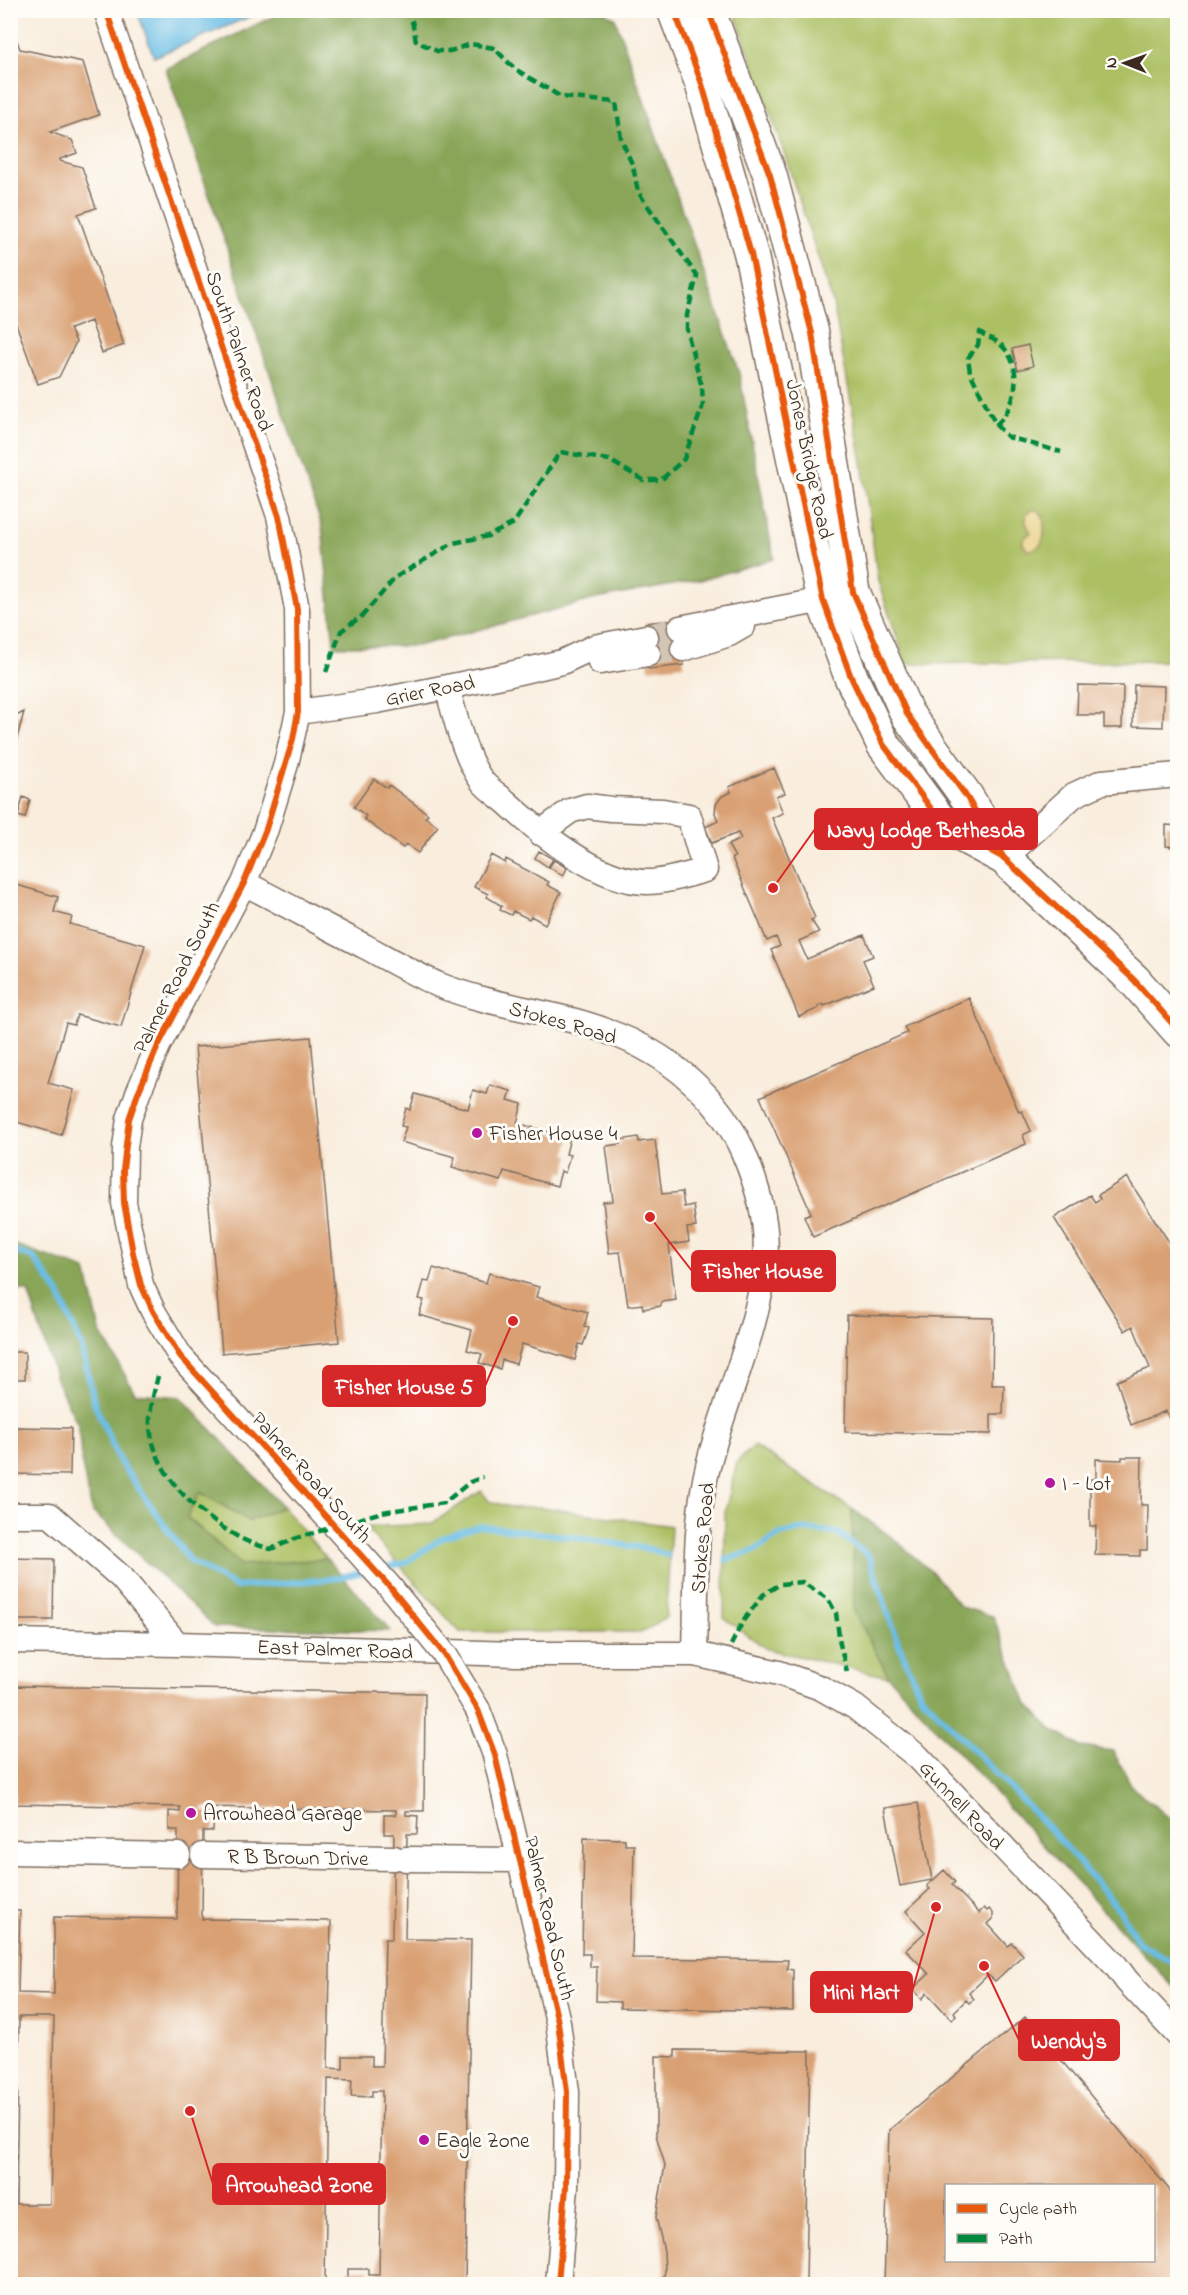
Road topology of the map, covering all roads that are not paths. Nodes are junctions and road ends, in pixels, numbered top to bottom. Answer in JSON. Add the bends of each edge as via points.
{"nodes":[{"id":1,"x":106,"y":10,"type":"edge"},
{"id":2,"x":674,"y":10,"type":"edge"},
{"id":3,"x":708,"y":10,"type":"edge"},
{"id":4,"x":838,"y":596,"type":"junction"},
{"id":5,"x":682,"y":638,"type":"tunnel mouth"},
{"id":6,"x":647,"y":645,"type":"tunnel mouth"},
{"id":7,"x":447,"y":687,"type":"junction"},
{"id":8,"x":298,"y":712,"type":"junction"},
{"id":9,"x":1178,"y":775,"type":"edge"},
{"id":10,"x":540,"y":833,"type":"junction"},
{"id":11,"x":1004,"y":858,"type":"junction"},
{"id":12,"x":244,"y":883,"type":"junction"},
{"id":13,"x":1178,"y":1030,"type":"edge"},
{"id":14,"x":10,"y":1515,"type":"edge"},
{"id":15,"x":10,"y":1641,"type":"edge"},
{"id":16,"x":177,"y":1644,"type":"junction"},
{"id":17,"x":695,"y":1654,"type":"junction"},
{"id":18,"x":10,"y":1852,"type":"edge"},
{"id":19,"x":178,"y":1855,"type":"dead end"},
{"id":20,"x":203,"y":1855,"type":"dead end"},
{"id":21,"x":521,"y":1860,"type":"junction"},
{"id":22,"x":1178,"y":2035,"type":"edge"},
{"id":23,"x":558,"y":2284,"type":"edge"}],
"edges":[{"from":1,"to":8,"type":"street","name":"South Palmer Road","via":[[279,516],[297,609]]},
{"from":2,"to":4,"type":"main road","name":"Jones Bridge Road","via":[[702,84],[751,254]]},
{"from":3,"to":4,"type":"main road","name":"Jones Bridge Road","via":[[770,175],[813,333]]},
{"from":4,"to":5,"type":"street","via":[[772,610]]},
{"from":4,"to":11,"type":"main road","name":"Jones Bridge Road","via":[[851,677],[883,744],[944,826]]},
{"from":6,"to":7,"type":"street","name":"Grier Road","via":[[594,647],[562,662]]},
{"from":7,"to":8,"type":"street","name":"Grier Road"},
{"from":7,"to":10,"type":"street","via":[[460,731],[482,780]]},
{"from":8,"to":12,"type":"street","name":"Palmer Road South","via":[[266,829]]},
{"from":9,"to":11,"type":"street","via":[[1102,782],[1074,795]]},
{"from":10,"to":10,"type":"street","via":[[602,871],[627,879],[646,882],[705,870],[689,816],[587,806],[570,811]]},
{"from":11,"to":13,"type":"main road","name":"Jones Bridge Road","via":[[1134,980]]},
{"from":12,"to":17,"type":"street","name":"Stokes Road","via":[[440,985],[609,1032],[653,1052],[694,1084],[734,1133],[762,1206],[765,1260],[748,1335],[704,1484],[699,1517]]},
{"from":12,"to":21,"type":"street","name":"Palmer Road South","bridge":true,"via":[[158,1046],[129,1119],[124,1203],[141,1285],[180,1356],[389,1586],[445,1655],[478,1710],[495,1755]]},
{"from":14,"to":16,"type":"street","via":[[50,1515],[122,1578]]},
{"from":15,"to":16,"type":"street","name":"East Palmer Road"},
{"from":16,"to":17,"type":"street","name":"East Palmer Road","via":[[516,1654]]},
{"from":17,"to":22,"type":"street","name":"Gunnell Road","via":[[749,1664],[821,1688],[887,1731],[918,1757]]},
{"from":18,"to":19,"type":"street"},
{"from":20,"to":21,"type":"street","name":"R B Brown Drive"},
{"from":21,"to":23,"type":"street","name":"Palmer Road South","via":[[558,2022],[567,2092],[566,2187]]}]}
